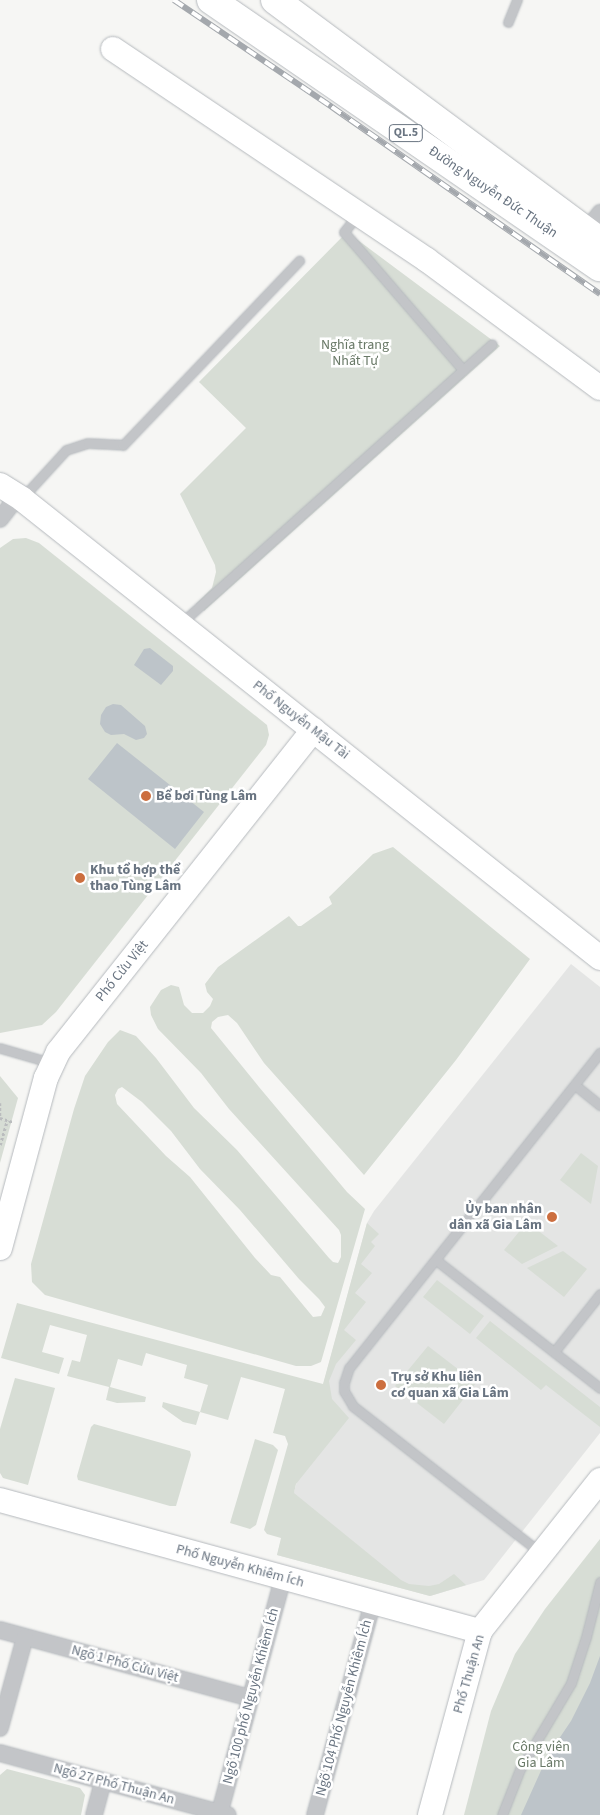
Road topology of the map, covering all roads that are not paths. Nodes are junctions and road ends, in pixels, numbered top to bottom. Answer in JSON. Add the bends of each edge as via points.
{"nodes":[{"id":1,"x":211,"y":0,"type":"edge"},
{"id":2,"x":517,"y":0,"type":"edge"},
{"id":3,"x":281,"y":2,"type":"edge"},
{"id":4,"x":508,"y":22,"type":"dead end"},
{"id":5,"x":113,"y":49,"type":"dead end"},
{"id":6,"x":359,"y":213,"type":"junction"},
{"id":7,"x":595,"y":228,"type":"edge"},
{"id":8,"x":299,"y":261,"type":"dead end"},
{"id":9,"x":600,"y":266,"type":"edge"},
{"id":10,"x":492,"y":344,"type":"dead end"},
{"id":11,"x":463,"y":370,"type":"junction"},
{"id":12,"x":600,"y":388,"type":"edge"},
{"id":13,"x":13,"y":493,"type":"edge"},
{"id":14,"x":0,"y":520,"type":"edge"},
{"id":15,"x":179,"y":624,"type":"junction"},
{"id":16,"x":313,"y":730,"type":"junction"},
{"id":17,"x":600,"y":958,"type":"edge"},
{"id":18,"x":0,"y":1048,"type":"edge"},
{"id":19,"x":600,"y":1053,"type":"edge"},
{"id":20,"x":52,"y":1063,"type":"junction"},
{"id":21,"x":575,"y":1085,"type":"junction"},
{"id":22,"x":600,"y":1105,"type":"edge"},
{"id":23,"x":0,"y":1248,"type":"edge"},
{"id":24,"x":436,"y":1260,"type":"junction"},
{"id":25,"x":600,"y":1294,"type":"edge"},
{"id":26,"x":554,"y":1352,"type":"junction"},
{"id":27,"x":600,"y":1388,"type":"edge"},
{"id":28,"x":600,"y":1480,"type":"edge"},
{"id":29,"x":0,"y":1500,"type":"edge"},
{"id":30,"x":541,"y":1554,"type":"junction"},
{"id":31,"x":284,"y":1578,"type":"junction"},
{"id":32,"x":600,"y":1582,"type":"edge"},
{"id":33,"x":373,"y":1602,"type":"junction"},
{"id":34,"x":0,"y":1630,"type":"edge"},
{"id":35,"x":480,"y":1631,"type":"junction"},
{"id":36,"x":25,"y":1637,"type":"junction"},
{"id":37,"x":251,"y":1698,"type":"junction"},
{"id":38,"x":0,"y":1728,"type":"edge"},
{"id":39,"x":0,"y":1753,"type":"edge"},
{"id":40,"x":103,"y":1781,"type":"junction"},
{"id":41,"x":222,"y":1814,"type":"edge"},
{"id":42,"x":94,"y":1815,"type":"edge"},
{"id":43,"x":315,"y":1815,"type":"edge"},
{"id":44,"x":430,"y":1815,"type":"edge"},
{"id":45,"x":502,"y":1815,"type":"edge"}],
"edges":[{"from":1,"to":9,"type":"highway","name":"Đường Nguyễn Đức Thuận","number":"QL.5"},
{"from":2,"to":4,"type":"lane"},
{"from":3,"to":7,"type":"highway","name":"Đường Nguyễn Đức Thuận","number":"QL.5"},
{"from":5,"to":6,"type":"street"},
{"from":6,"to":11,"type":"lane","via":[[344,232]]},
{"from":6,"to":12,"type":"street","via":[[500,312]]},
{"from":8,"to":13,"type":"lane","via":[[123,445],[88,443],[66,450]]},
{"from":10,"to":11,"type":"lane"},
{"from":11,"to":15,"type":"lane"},
{"from":13,"to":14,"type":"street"},
{"from":13,"to":15,"type":"street","name":"Phố Nguyễn Mậu Tài"},
{"from":15,"to":16,"type":"street","name":"Phố Nguyễn Mậu Tài"},
{"from":16,"to":17,"type":"street","name":"Phố Nguyễn Mậu Tài"},
{"from":16,"to":20,"type":"street","name":"Phố Cửu Việt","via":[[66,1041]]},
{"from":18,"to":20,"type":"lane"},
{"from":19,"to":21,"type":"lane"},
{"from":20,"to":23,"type":"street","name":"Phố Cửu Việt"},
{"from":21,"to":22,"type":"lane"},
{"from":21,"to":24,"type":"lane"},
{"from":24,"to":26,"type":"lane"},
{"from":24,"to":30,"type":"lane","via":[[350,1368],[344,1391],[353,1406]]},
{"from":25,"to":26,"type":"lane"},
{"from":26,"to":27,"type":"lane"},
{"from":28,"to":30,"type":"street","name":"Phố Thuận An"},
{"from":29,"to":31,"type":"street","name":"Phố Nguyễn Khiêm Ích"},
{"from":30,"to":35,"type":"street","name":"Phố Thuận An"},
{"from":31,"to":33,"type":"street","name":"Phố Nguyễn Khiêm Ích"},
{"from":31,"to":37,"type":"street","name":"Ngõ 100 phố Nguyễn Khiêm Ích"},
{"from":32,"to":45,"type":"lane","via":[[571,1683],[520,1769]]},
{"from":33,"to":35,"type":"street","name":"Phố Nguyễn Khiêm Ích"},
{"from":33,"to":43,"type":"street","name":"Ngõ 104 Phố Nguyễn Khiêm Ích"},
{"from":34,"to":36,"type":"street","name":"Ngõ 1 Phố Cửu Việt"},
{"from":35,"to":44,"type":"street","name":"Phố Thuận An"},
{"from":36,"to":37,"type":"street","name":"Ngõ 1 Phố Cửu Việt"},
{"from":36,"to":38,"type":"street"},
{"from":37,"to":41,"type":"street","name":"Ngõ 100 phố Nguyễn Khiêm Ích"},
{"from":39,"to":40,"type":"street","name":"Ngõ 27 Phố Thuận An"},
{"from":40,"to":41,"type":"street","name":"Ngõ 27 Phố Thuận An"},
{"from":40,"to":42,"type":"street"}]}
